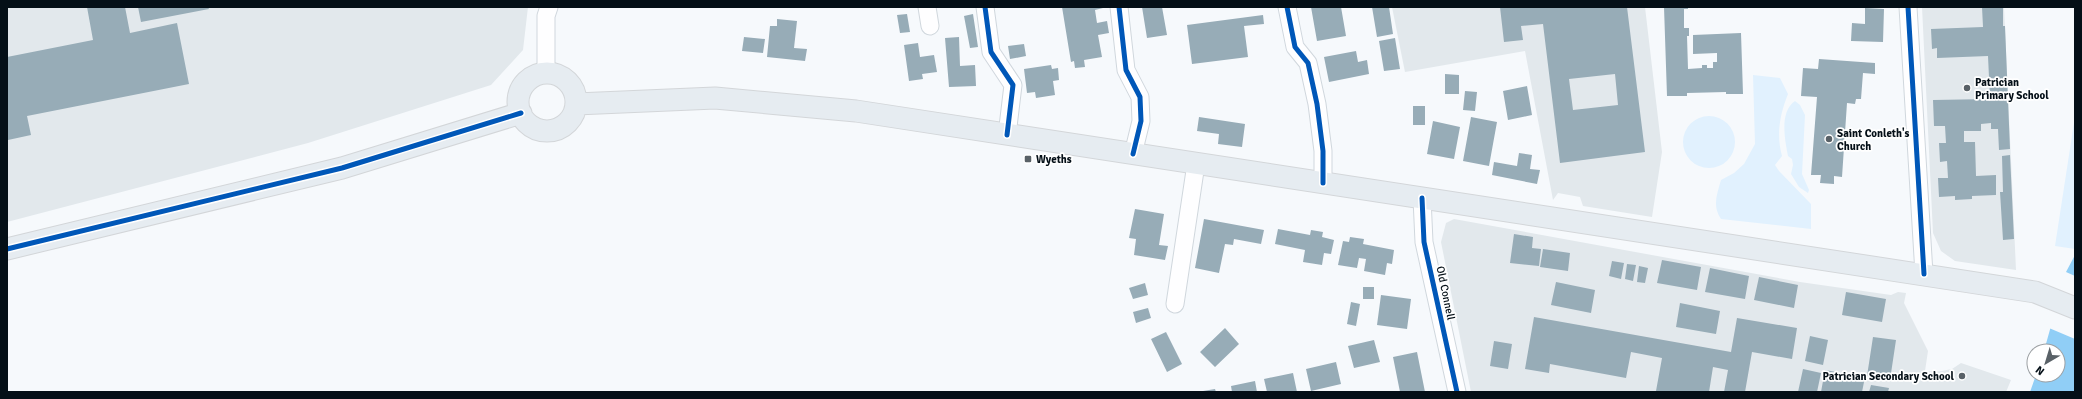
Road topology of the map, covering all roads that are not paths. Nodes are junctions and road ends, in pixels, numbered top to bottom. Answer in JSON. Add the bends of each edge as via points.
{"nodes":[{"id":1,"x":549,"y":7,"type":"edge"},
{"id":2,"x":927,"y":7,"type":"edge"},
{"id":3,"x":985,"y":7,"type":"edge"},
{"id":4,"x":1120,"y":7,"type":"edge"},
{"id":5,"x":1287,"y":7,"type":"edge"},
{"id":6,"x":1908,"y":7,"type":"edge"},
{"id":7,"x":930,"y":26,"type":"dead end"},
{"id":8,"x":546,"y":74,"type":"junction"},
{"id":9,"x":576,"y":104,"type":"junction"},
{"id":10,"x":521,"y":113,"type":"junction"},
{"id":11,"x":1007,"y":135,"type":"junction"},
{"id":12,"x":1134,"y":154,"type":"junction"},
{"id":13,"x":1196,"y":164,"type":"junction"},
{"id":14,"x":1323,"y":183,"type":"junction"},
{"id":15,"x":1422,"y":198,"type":"junction"},
{"id":16,"x":7,"y":249,"type":"edge"},
{"id":17,"x":1924,"y":274,"type":"junction"},
{"id":18,"x":1175,"y":304,"type":"dead end"},
{"id":19,"x":2075,"y":308,"type":"edge"},
{"id":20,"x":1457,"y":392,"type":"edge"}],
"edges":[{"from":1,"to":8,"type":"street","via":[[546,16]]},
{"from":2,"to":7,"type":"street"},
{"from":3,"to":11,"type":"street","via":[[991,52],[1013,85]]},
{"from":4,"to":12,"type":"street","via":[[1126,70],[1140,97],[1141,121]]},
{"from":5,"to":14,"type":"street","via":[[1295,47],[1308,63],[1317,104],[1323,151]]},
{"from":6,"to":17,"type":"street"},
{"from":8,"to":9,"type":"main road","via":[[566,79],[575,93]]},
{"from":8,"to":10,"type":"main road","via":[[531,78],[522,88],[519,97]]},
{"from":9,"to":10,"type":"main road","via":[[573,116],[557,130],[544,131],[533,127]]},
{"from":9,"to":11,"type":"main road","via":[[715,98],[856,111]]},
{"from":10,"to":16,"type":"main road","via":[[342,168]]},
{"from":11,"to":12,"type":"main road"},
{"from":12,"to":13,"type":"main road"},
{"from":13,"to":14,"type":"main road"},
{"from":13,"to":18,"type":"street"},
{"from":14,"to":15,"type":"main road"},
{"from":15,"to":17,"type":"main road"},
{"from":15,"to":20,"type":"street","name":"Old Connell","via":[[1424,242]]},
{"from":17,"to":19,"type":"main road","via":[[2034,292]]}]}
